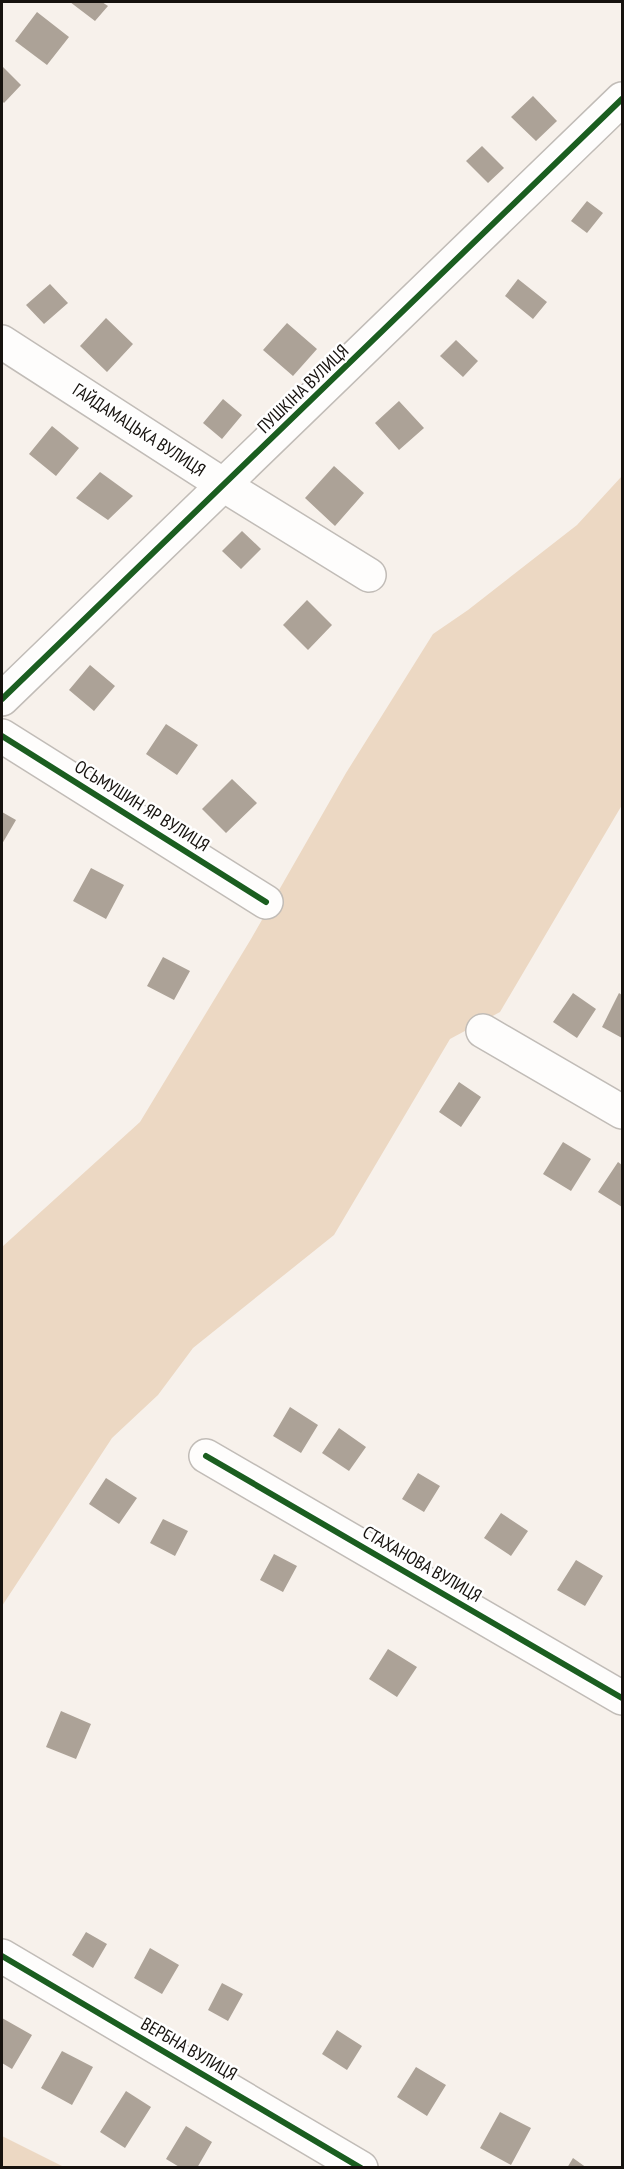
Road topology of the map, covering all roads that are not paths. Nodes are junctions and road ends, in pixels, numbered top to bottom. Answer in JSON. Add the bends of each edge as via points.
{"nodes":[{"id":1,"x":622,"y":99,"type":"edge"},
{"id":2,"x":2,"y":342,"type":"edge"},
{"id":3,"x":225,"y":486,"type":"junction"},
{"id":4,"x":369,"y":575,"type":"dead end"},
{"id":5,"x":2,"y":699,"type":"edge"},
{"id":6,"x":2,"y":736,"type":"edge"},
{"id":7,"x":266,"y":902,"type":"dead end"},
{"id":8,"x":483,"y":1031,"type":"dead end"},
{"id":9,"x":622,"y":1112,"type":"edge"},
{"id":10,"x":206,"y":1456,"type":"dead end"},
{"id":11,"x":622,"y":1698,"type":"edge"},
{"id":12,"x":2,"y":1956,"type":"edge"},
{"id":13,"x":361,"y":2168,"type":"edge"}],
"edges":[{"from":1,"to":3,"type":"street","name":"ПУШКІНА ВУЛИЦЯ"},
{"from":2,"to":3,"type":"street","name":"ГАЙДАМАЦЬКА ВУЛИЦЯ"},
{"from":3,"to":4,"type":"street","name":"ГАЙДАМАЦЬКА ВУЛИЦЯ"},
{"from":3,"to":5,"type":"street","name":"ПУШКІНА ВУЛИЦЯ"},
{"from":6,"to":7,"type":"street","name":"ОСЬМУШИН ЯР ВУЛИЦЯ"},
{"from":8,"to":9,"type":"street"},
{"from":10,"to":11,"type":"street","name":"СТАХАНОВА ВУЛИЦЯ"},
{"from":12,"to":13,"type":"street","name":"ВЕРБНА ВУЛИЦЯ"}]}
